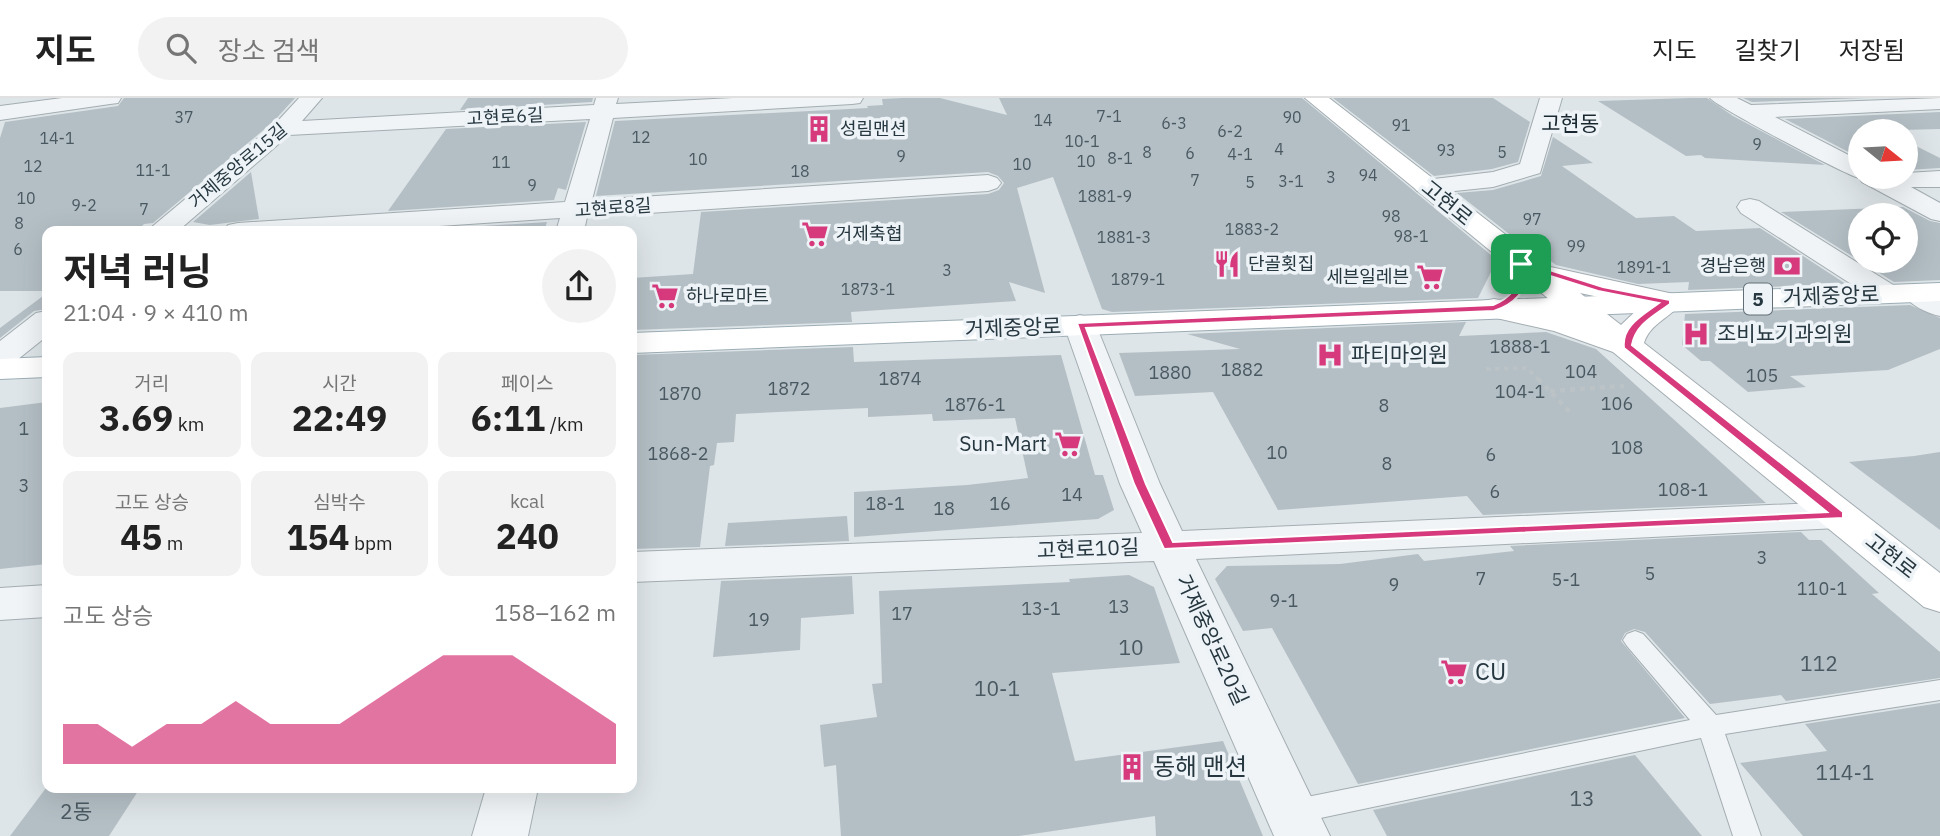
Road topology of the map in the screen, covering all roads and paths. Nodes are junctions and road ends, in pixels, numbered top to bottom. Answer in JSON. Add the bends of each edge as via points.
{"nodes":[{"id":1,"x":110,"y":98,"type":"edge"},
{"id":2,"x":311,"y":98,"type":"edge"},
{"id":3,"x":852,"y":98,"type":"edge"},
{"id":4,"x":1316,"y":98,"type":"edge"},
{"id":5,"x":1550,"y":98,"type":"edge"},
{"id":6,"x":1721,"y":98,"type":"edge"},
{"id":7,"x":1921,"y":102,"type":"edge"},
{"id":8,"x":606,"y":105,"type":"edge"},
{"id":9,"x":1747,"y":112,"type":"junction"},
{"id":10,"x":0,"y":113,"type":"edge"},
{"id":11,"x":1940,"y":113,"type":"edge"},
{"id":12,"x":283,"y":130,"type":"junction"},
{"id":13,"x":1848,"y":165,"type":"edge"},
{"id":14,"x":1918,"y":178,"type":"edge"},
{"id":15,"x":1940,"y":179,"type":"edge"},
{"id":16,"x":988,"y":183,"type":"dead end"},
{"id":17,"x":1426,"y":186,"type":"junction"},
{"id":18,"x":1895,"y":189,"type":"edge"},
{"id":19,"x":1750,"y":207,"type":"dead end"},
{"id":20,"x":1940,"y":213,"type":"edge"},
{"id":21,"x":572,"y":221,"type":"edge"},
{"id":22,"x":167,"y":226,"type":"edge"},
{"id":23,"x":405,"y":226,"type":"edge"},
{"id":24,"x":1524,"y":266,"type":"junction"},
{"id":25,"x":1921,"y":296,"type":"edge"},
{"id":26,"x":1667,"y":302,"type":"junction"},
{"id":27,"x":1577,"y":306,"type":"junction"},
{"id":28,"x":1494,"y":308,"type":"junction"},
{"id":29,"x":42,"y":324,"type":"edge"},
{"id":30,"x":1080,"y":325,"type":"junction"},
{"id":31,"x":637,"y":343,"type":"edge"},
{"id":32,"x":1627,"y":346,"type":"junction"},
{"id":33,"x":0,"y":357,"type":"edge"},
{"id":34,"x":42,"y":367,"type":"edge"},
{"id":35,"x":0,"y":369,"type":"edge"},
{"id":36,"x":1486,"y":369,"type":"dead end"},
{"id":37,"x":1674,"y":383,"type":"junction"},
{"id":38,"x":1550,"y":391,"type":"junction"},
{"id":39,"x":1573,"y":414,"type":"dead end"},
{"id":40,"x":1838,"y":515,"type":"junction"},
{"id":41,"x":1169,"y":546,"type":"junction"},
{"id":42,"x":637,"y":567,"type":"edge"},
{"id":43,"x":1940,"y":596,"type":"edge"},
{"id":44,"x":42,"y":601,"type":"edge"},
{"id":45,"x":0,"y":604,"type":"edge"},
{"id":46,"x":1635,"y":640,"type":"dead end"},
{"id":47,"x":1940,"y":690,"type":"edge"},
{"id":48,"x":1710,"y":726,"type":"junction"},
{"id":49,"x":511,"y":793,"type":"edge"},
{"id":50,"x":1297,"y":824,"type":"edge"},
{"id":51,"x":500,"y":836,"type":"edge"},
{"id":52,"x":1747,"y":836,"type":"edge"}],
"edges":[{"from":1,"to":10,"type":"street"},
{"from":2,"to":12,"type":"street","name":"거제중앙로15길"},
{"from":3,"to":8,"type":"street","name":"고현로6길"},
{"from":4,"to":17,"type":"street","name":"고현로"},
{"from":5,"to":17,"type":"street","via":[[1531,168],[1517,175]]},
{"from":6,"to":9,"type":"street"},
{"from":7,"to":9,"type":"street"},
{"from":7,"to":11,"type":"street"},
{"from":8,"to":12,"type":"street","name":"고현로6길"},
{"from":8,"to":21,"type":"street"},
{"from":9,"to":13,"type":"street"},
{"from":12,"to":22,"type":"street","name":"거제중앙로15길"},
{"from":14,"to":15,"type":"street"},
{"from":16,"to":21,"type":"street","name":"고현로8길"},
{"from":17,"to":24,"type":"street","name":"고현로"},
{"from":18,"to":20,"type":"street"},
{"from":19,"to":25,"type":"street"},
{"from":21,"to":23,"type":"street","name":"고현로8길"},
{"from":24,"to":26,"type":"street"},
{"from":24,"to":27,"type":"street","name":"고현로"},
{"from":24,"to":28,"type":"street","via":[[1521,288]]},
{"from":25,"to":26,"type":"street","name":"거제중앙로","number":"5"},
{"from":26,"to":27,"type":"street","name":"거제중앙로","number":"5"},
{"from":26,"to":32,"type":"street","via":[[1638,322]]},
{"from":27,"to":28,"type":"street","name":"거제중앙로","number":"5"},
{"from":27,"to":32,"type":"street","name":"고현로"},
{"from":28,"to":30,"type":"street","name":"거제중앙로","number":"5"},
{"from":28,"to":32,"type":"street","via":[[1563,323]]},
{"from":29,"to":33,"type":"street"},
{"from":30,"to":31,"type":"street","name":"거제중앙로","number":"5"},
{"from":30,"to":41,"type":"street","name":"거제중앙로20길","via":[[1140,484]]},
{"from":32,"to":37,"type":"street","name":"고현로"},
{"from":34,"to":35,"type":"street"},
{"from":36,"to":38,"type":"path","via":[[1527,368]]},
{"from":37,"to":38,"type":"path"},
{"from":37,"to":40,"type":"street","name":"고현로"},
{"from":38,"to":39,"type":"path"},
{"from":40,"to":41,"type":"street","name":"고현로10길"},
{"from":40,"to":43,"type":"street","name":"고현로"},
{"from":41,"to":42,"type":"street","name":"고현로10길"},
{"from":41,"to":50,"type":"street","name":"거제중앙로20길"},
{"from":44,"to":45,"type":"street"},
{"from":46,"to":48,"type":"lane"},
{"from":47,"to":48,"type":"lane"},
{"from":48,"to":50,"type":"lane"},
{"from":48,"to":52,"type":"lane"},
{"from":49,"to":51,"type":"street"}]}
